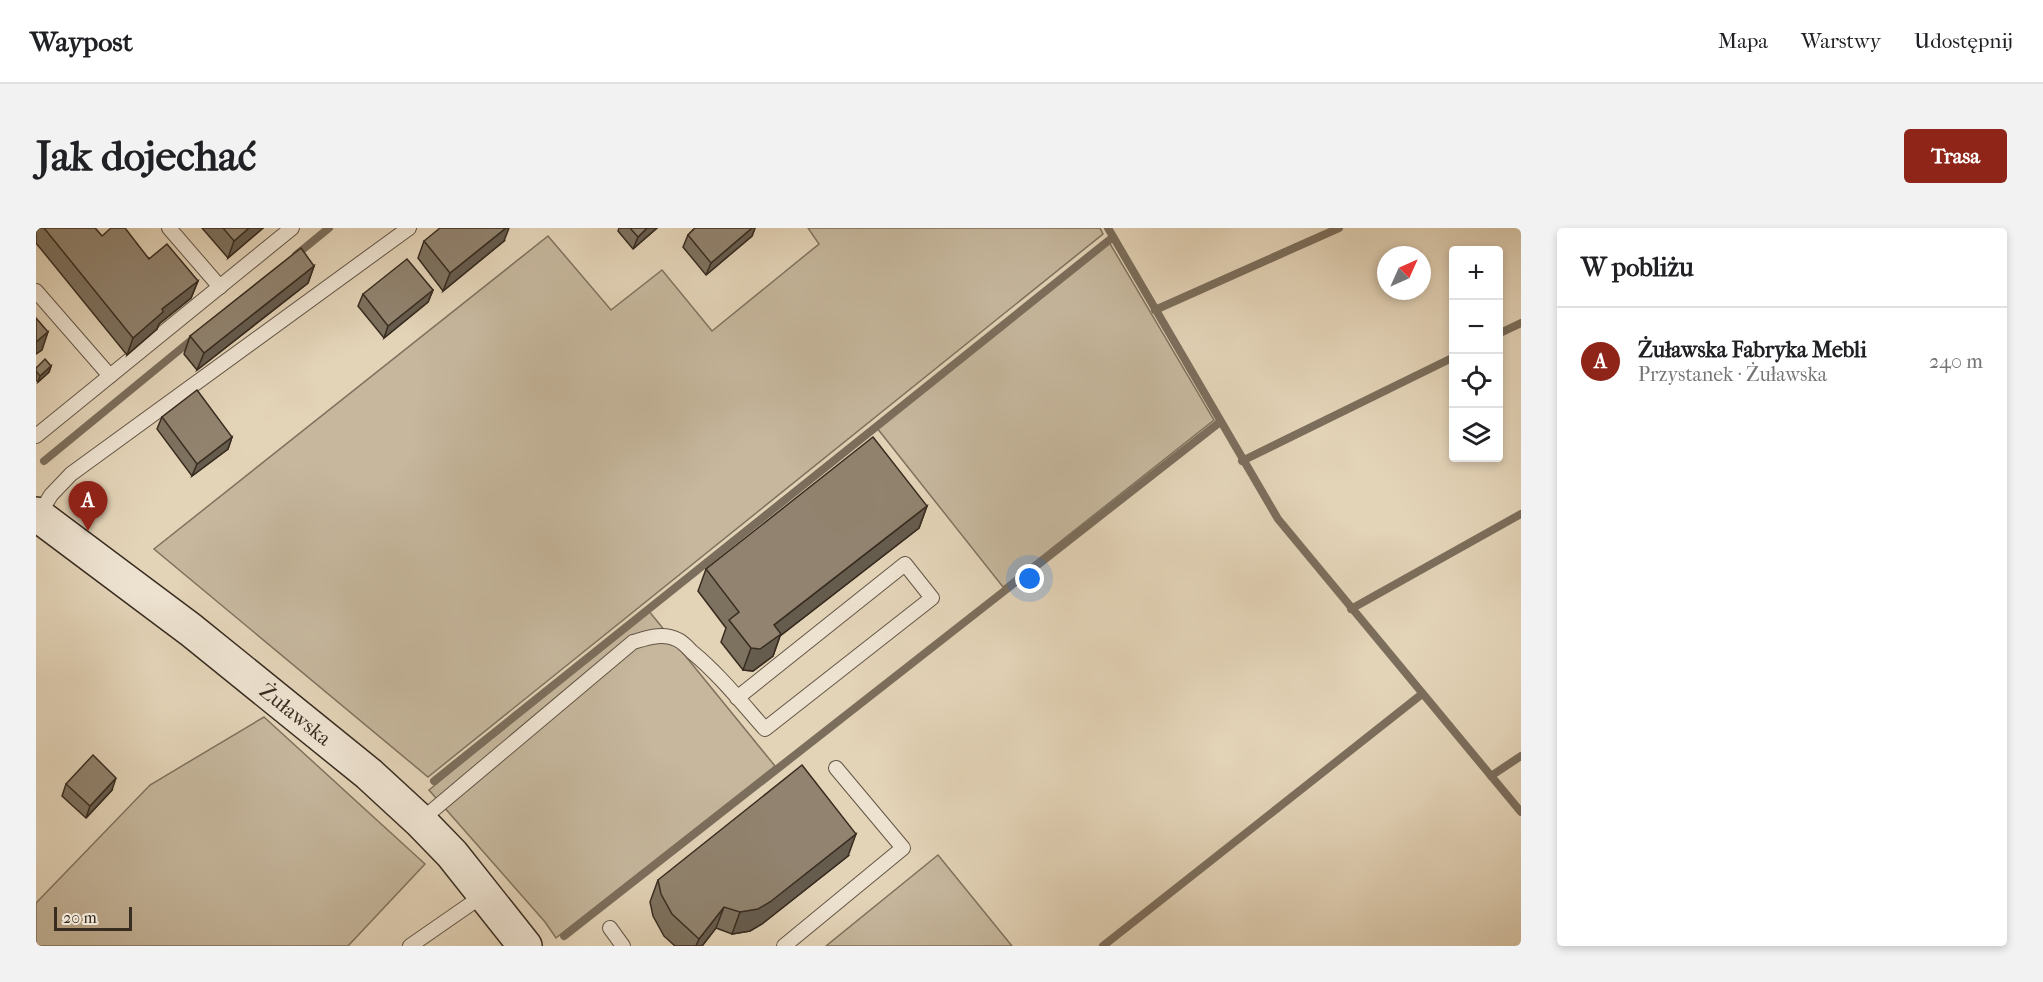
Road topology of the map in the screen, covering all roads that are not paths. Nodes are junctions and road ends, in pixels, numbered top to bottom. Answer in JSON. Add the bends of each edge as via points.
{"nodes":[{"id":1,"x":169,"y":228,"type":"edge"},
{"id":2,"x":292,"y":228,"type":"edge"},
{"id":3,"x":410,"y":228,"type":"edge"},
{"id":4,"x":220,"y":287,"type":"junction"},
{"id":5,"x":36,"y":291,"type":"edge"},
{"id":6,"x":110,"y":376,"type":"junction"},
{"id":7,"x":36,"y":436,"type":"edge"},
{"id":8,"x":37,"y":515,"type":"edge"},
{"id":9,"x":736,"y":698,"type":"junction"},
{"id":10,"x":836,"y":768,"type":"dead end"},
{"id":11,"x":420,"y":821,"type":"junction"},
{"id":12,"x":486,"y":894,"type":"junction"},
{"id":13,"x":610,"y":928,"type":"dead end"},
{"id":14,"x":410,"y":946,"type":"edge"},
{"id":15,"x":525,"y":946,"type":"edge"},
{"id":16,"x":623,"y":946,"type":"edge"},
{"id":17,"x":784,"y":946,"type":"edge"}],
"edges":[{"from":1,"to":4,"type":"lane"},
{"from":2,"to":4,"type":"lane"},
{"from":3,"to":8,"type":"lane","via":[[71,474]]},
{"from":4,"to":6,"type":"lane"},
{"from":5,"to":6,"type":"lane"},
{"from":6,"to":7,"type":"lane"},
{"from":8,"to":11,"type":"street","name":"Żuławska","via":[[191,630],[369,774]]},
{"from":9,"to":9,"type":"lane","via":[[905,564],[933,598],[765,729]]},
{"from":9,"to":11,"type":"lane","via":[[706,663],[677,639],[655,635],[633,642]]},
{"from":10,"to":17,"type":"lane","via":[[903,848]]},
{"from":11,"to":12,"type":"street","name":"Żuławska"},
{"from":12,"to":14,"type":"lane"},
{"from":12,"to":15,"type":"street","name":"Żuławska"},
{"from":13,"to":16,"type":"lane"}]}
